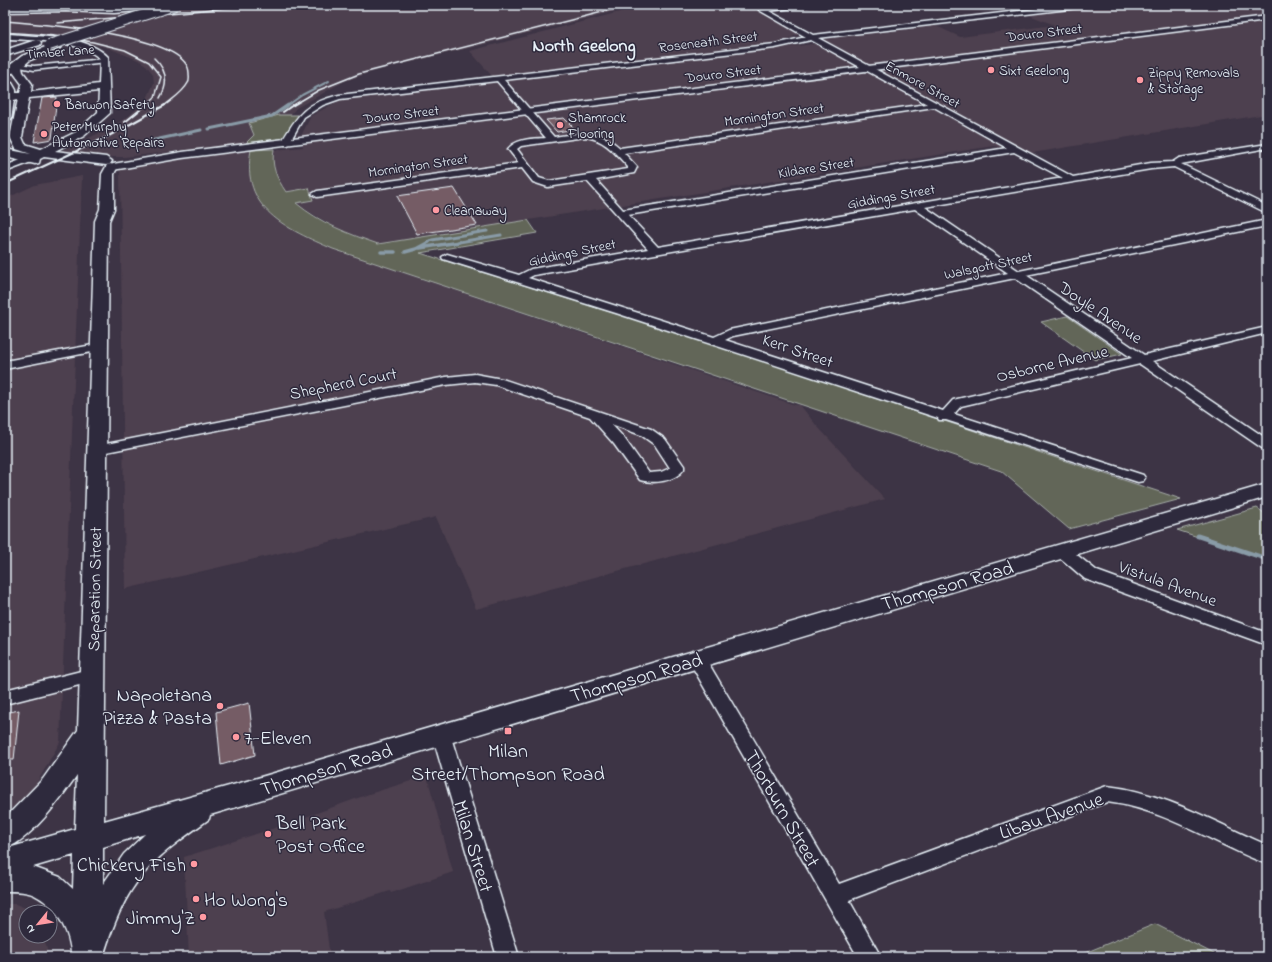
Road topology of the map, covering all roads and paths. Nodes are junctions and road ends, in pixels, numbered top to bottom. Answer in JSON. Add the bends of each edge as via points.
{"nodes":[{"id":1,"x":45,"y":5,"type":"edge"},
{"id":2,"x":57,"y":5,"type":"edge"},
{"id":3,"x":145,"y":5,"type":"edge"},
{"id":4,"x":156,"y":5,"type":"edge"},
{"id":5,"x":175,"y":5,"type":"edge"},
{"id":6,"x":811,"y":5,"type":"edge"},
{"id":7,"x":1086,"y":5,"type":"edge"},
{"id":8,"x":71,"y":8,"type":"junction"},
{"id":9,"x":5,"y":9,"type":"edge"},
{"id":10,"x":1267,"y":18,"type":"edge"},
{"id":11,"x":100,"y":25,"type":"junction"},
{"id":12,"x":5,"y":36,"type":"edge"},
{"id":13,"x":813,"y":37,"type":"junction"},
{"id":14,"x":52,"y":46,"type":"junction"},
{"id":15,"x":35,"y":47,"type":"junction"},
{"id":16,"x":5,"y":53,"type":"edge"},
{"id":17,"x":5,"y":60,"type":"edge"},
{"id":18,"x":104,"y":61,"type":"junction"},
{"id":19,"x":18,"y":66,"type":"junction"},
{"id":20,"x":868,"y":68,"type":"junction"},
{"id":21,"x":5,"y":73,"type":"edge"},
{"id":22,"x":499,"y":78,"type":"junction"},
{"id":23,"x":5,"y":85,"type":"edge"},
{"id":24,"x":105,"y":87,"type":"junction"},
{"id":25,"x":26,"y":95,"type":"junction"},
{"id":26,"x":9,"y":97,"type":"junction"},
{"id":27,"x":933,"y":105,"type":"junction"},
{"id":28,"x":528,"y":112,"type":"junction"},
{"id":29,"x":5,"y":119,"type":"edge"},
{"id":30,"x":552,"y":139,"type":"junction"},
{"id":31,"x":285,"y":143,"type":"junction"},
{"id":32,"x":20,"y":146,"type":"junction"},
{"id":33,"x":1267,"y":146,"type":"edge"},
{"id":34,"x":1014,"y":149,"type":"junction"},
{"id":35,"x":5,"y":151,"type":"edge"},
{"id":36,"x":618,"y":151,"type":"junction"},
{"id":37,"x":44,"y":154,"type":"junction"},
{"id":38,"x":32,"y":159,"type":"junction"},
{"id":39,"x":110,"y":164,"type":"junction"},
{"id":40,"x":1175,"y":164,"type":"junction"},
{"id":41,"x":524,"y":165,"type":"junction"},
{"id":42,"x":5,"y":169,"type":"edge"},
{"id":43,"x":92,"y":172,"type":"junction"},
{"id":44,"x":589,"y":178,"type":"junction"},
{"id":45,"x":1071,"y":179,"type":"junction"},
{"id":46,"x":317,"y":194,"type":"dead end"},
{"id":47,"x":917,"y":206,"type":"junction"},
{"id":48,"x":1267,"y":210,"type":"edge"},
{"id":49,"x":621,"y":213,"type":"junction"},
{"id":50,"x":102,"y":221,"type":"junction"},
{"id":51,"x":1267,"y":223,"type":"edge"},
{"id":52,"x":654,"y":250,"type":"junction"},
{"id":53,"x":447,"y":257,"type":"dead end"},
{"id":54,"x":1016,"y":274,"type":"junction"},
{"id":55,"x":520,"y":279,"type":"junction"},
{"id":56,"x":1267,"y":330,"type":"edge"},
{"id":57,"x":717,"y":340,"type":"junction"},
{"id":58,"x":98,"y":348,"type":"junction"},
{"id":59,"x":1141,"y":360,"type":"junction"},
{"id":60,"x":5,"y":365,"type":"edge"},
{"id":61,"x":594,"y":414,"type":"junction"},
{"id":62,"x":944,"y":416,"type":"junction"},
{"id":63,"x":1267,"y":445,"type":"edge"},
{"id":64,"x":96,"y":450,"type":"junction"},
{"id":65,"x":1138,"y":478,"type":"dead end"},
{"id":66,"x":1267,"y":490,"type":"edge"},
{"id":67,"x":1062,"y":551,"type":"junction"},
{"id":68,"x":1267,"y":639,"type":"edge"},
{"id":69,"x":697,"y":659,"type":"junction"},
{"id":70,"x":93,"y":675,"type":"junction"},
{"id":71,"x":5,"y":697,"type":"edge"},
{"id":72,"x":92,"y":730,"type":"junction"},
{"id":73,"x":441,"y":734,"type":"junction"},
{"id":74,"x":207,"y":804,"type":"junction"},
{"id":75,"x":5,"y":836,"type":"edge"},
{"id":76,"x":90,"y":838,"type":"junction"},
{"id":77,"x":1267,"y":855,"type":"edge"},
{"id":78,"x":5,"y":862,"type":"edge"},
{"id":79,"x":5,"y":877,"type":"edge"},
{"id":80,"x":834,"y":896,"type":"junction"},
{"id":81,"x":88,"y":954,"type":"edge"},
{"id":82,"x":508,"y":957,"type":"edge"},
{"id":83,"x":870,"y":957,"type":"edge"}],
"edges":[{"from":1,"to":9,"type":"main road"},
{"from":2,"to":8,"type":"highway"},
{"from":3,"to":11,"type":"highway"},
{"from":4,"to":11,"type":"highway"},
{"from":5,"to":8,"type":"highway","via":[[122,10]]},
{"from":5,"to":11,"type":"highway","bridge":true},
{"from":6,"to":13,"type":"street","name":"Enmore Street","via":[[762,10]]},
{"from":7,"to":13,"type":"street","name":"Roseneath Street"},
{"from":8,"to":9,"type":"highway"},
{"from":10,"to":20,"type":"street","name":"Douro Street"},
{"from":11,"to":14,"type":"highway","bridge":true},
{"from":11,"to":15,"type":"highway"},
{"from":12,"to":18,"type":"main road","via":[[36,38],[81,46],[99,52],[104,56]]},
{"from":13,"to":20,"type":"street","name":"Enmore Street"},
{"from":13,"to":22,"type":"street","name":"Roseneath Street","via":[[775,46]]},
{"from":14,"to":15,"type":"highway"},
{"from":14,"to":19,"type":"highway","via":[[26,58]]},
{"from":15,"to":16,"type":"highway"},
{"from":15,"to":17,"type":"highway"},
{"from":18,"to":19,"type":"street","name":"Timber Lane","via":[[40,68]]},
{"from":18,"to":24,"type":"main road"},
{"from":19,"to":21,"type":"highway"},
{"from":19,"to":25,"type":"main road","via":[[18,72],[26,82]]},
{"from":20,"to":27,"type":"street","name":"Enmore Street"},
{"from":20,"to":28,"type":"street","name":"Douro Street"},
{"from":22,"to":28,"type":"street"},
{"from":22,"to":31,"type":"street","name":"Roseneath Street","via":[[332,98],[299,118]]},
{"from":23,"to":26,"type":"main road","via":[[11,88]]},
{"from":24,"to":25,"type":"main road"},
{"from":24,"to":37,"type":"main road","via":[[104,113],[80,134]]},
{"from":25,"to":26,"type":"main road"},
{"from":25,"to":32,"type":"main road","via":[[16,137]]},
{"from":26,"to":29,"type":"main road"},
{"from":27,"to":34,"type":"street","name":"Enmore Street"},
{"from":27,"to":36,"type":"street","name":"Mornington Street"},
{"from":28,"to":30,"type":"street"},
{"from":28,"to":31,"type":"street","name":"Douro Street"},
{"from":30,"to":36,"type":"street","via":[[592,135],[603,138]]},
{"from":30,"to":41,"type":"street","via":[[514,146],[512,149]]},
{"from":31,"to":39,"type":"street","name":"Douro Street"},
{"from":32,"to":35,"type":"main road"},
{"from":32,"to":37,"type":"main road"},
{"from":33,"to":40,"type":"street","name":"Giddings Street","via":[[1179,161]]},
{"from":34,"to":45,"type":"street","name":"Enmore Street"},
{"from":34,"to":49,"type":"street","name":"Kildare Street"},
{"from":35,"to":38,"type":"main road"},
{"from":36,"to":44,"type":"street","via":[[633,167],[631,171]]},
{"from":37,"to":38,"type":"main road"},
{"from":37,"to":39,"type":"main road"},
{"from":38,"to":42,"type":"street"},
{"from":38,"to":43,"type":"main road","via":[[73,164]]},
{"from":39,"to":43,"type":"main road"},
{"from":39,"to":50,"type":"main road","name":"Separation Street","via":[[107,209]]},
{"from":40,"to":45,"type":"street","name":"Giddings Street"},
{"from":40,"to":48,"type":"street"},
{"from":41,"to":44,"type":"street","via":[[536,180],[541,182],[557,183]]},
{"from":41,"to":46,"type":"street","name":"Mornington Street"},
{"from":43,"to":50,"type":"main road","name":"Separation Street","via":[[96,205]]},
{"from":44,"to":49,"type":"street"},
{"from":45,"to":47,"type":"street","name":"Giddings Street"},
{"from":47,"to":52,"type":"street","name":"Giddings Street"},
{"from":47,"to":54,"type":"street","name":"Doyle Avenue"},
{"from":49,"to":52,"type":"street"},
{"from":50,"to":58,"type":"main road","name":"Separation Street"},
{"from":51,"to":54,"type":"street","name":"Walsgott Street"},
{"from":52,"to":55,"type":"street","name":"Giddings Street","via":[[532,272]]},
{"from":53,"to":55,"type":"street","name":"Kerr Street"},
{"from":54,"to":57,"type":"street","name":"Walsgott Street","via":[[729,332]]},
{"from":54,"to":59,"type":"street","name":"Doyle Avenue"},
{"from":55,"to":57,"type":"street","name":"Kerr Street"},
{"from":56,"to":59,"type":"street","name":"Osborne Avenue"},
{"from":57,"to":62,"type":"street","name":"Kerr Street"},
{"from":58,"to":60,"type":"street"},
{"from":58,"to":64,"type":"main road","name":"Separation Street"},
{"from":59,"to":62,"type":"street","name":"Osborne Avenue","via":[[958,403]]},
{"from":59,"to":63,"type":"street","name":"Doyle Avenue"},
{"from":61,"to":61,"type":"street","name":"Shepherd Court","via":[[651,434],[664,446],[677,469],[673,473],[654,478],[645,477],[619,441]]},
{"from":61,"to":64,"type":"street","name":"Shepherd Court","via":[[498,382],[462,379]]},
{"from":62,"to":65,"type":"street","name":"Kerr Street"},
{"from":64,"to":70,"type":"main road","name":"Separation Street"},
{"from":66,"to":67,"type":"main road","name":"Thompson Road"},
{"from":67,"to":68,"type":"street","name":"Vistula Avenue","via":[[1091,575]]},
{"from":67,"to":69,"type":"main road","name":"Thompson Road"},
{"from":69,"to":73,"type":"main road","name":"Thompson Road"},
{"from":69,"to":80,"type":"street","name":"Thorburn Street"},
{"from":70,"to":71,"type":"street"},
{"from":70,"to":72,"type":"main road","name":"Separation Street"},
{"from":72,"to":75,"type":"main road","via":[[41,803]]},
{"from":72,"to":76,"type":"main road","name":"Separation Street"},
{"from":73,"to":74,"type":"main road","name":"Thompson Road"},
{"from":73,"to":82,"type":"street","name":"Milan Street"},
{"from":74,"to":76,"type":"main road","name":"Thompson Road"},
{"from":74,"to":81,"type":"main road","via":[[130,868],[107,909]]},
{"from":76,"to":78,"type":"main road","name":"Thompson Road"},
{"from":76,"to":81,"type":"main road","name":"Separation Street"},
{"from":77,"to":80,"type":"street","name":"Libau Avenue","via":[[1151,803],[1107,794]]},
{"from":79,"to":81,"type":"main road","via":[[42,884],[59,893],[71,909]]},
{"from":80,"to":83,"type":"street","name":"Thorburn Street"}]}
